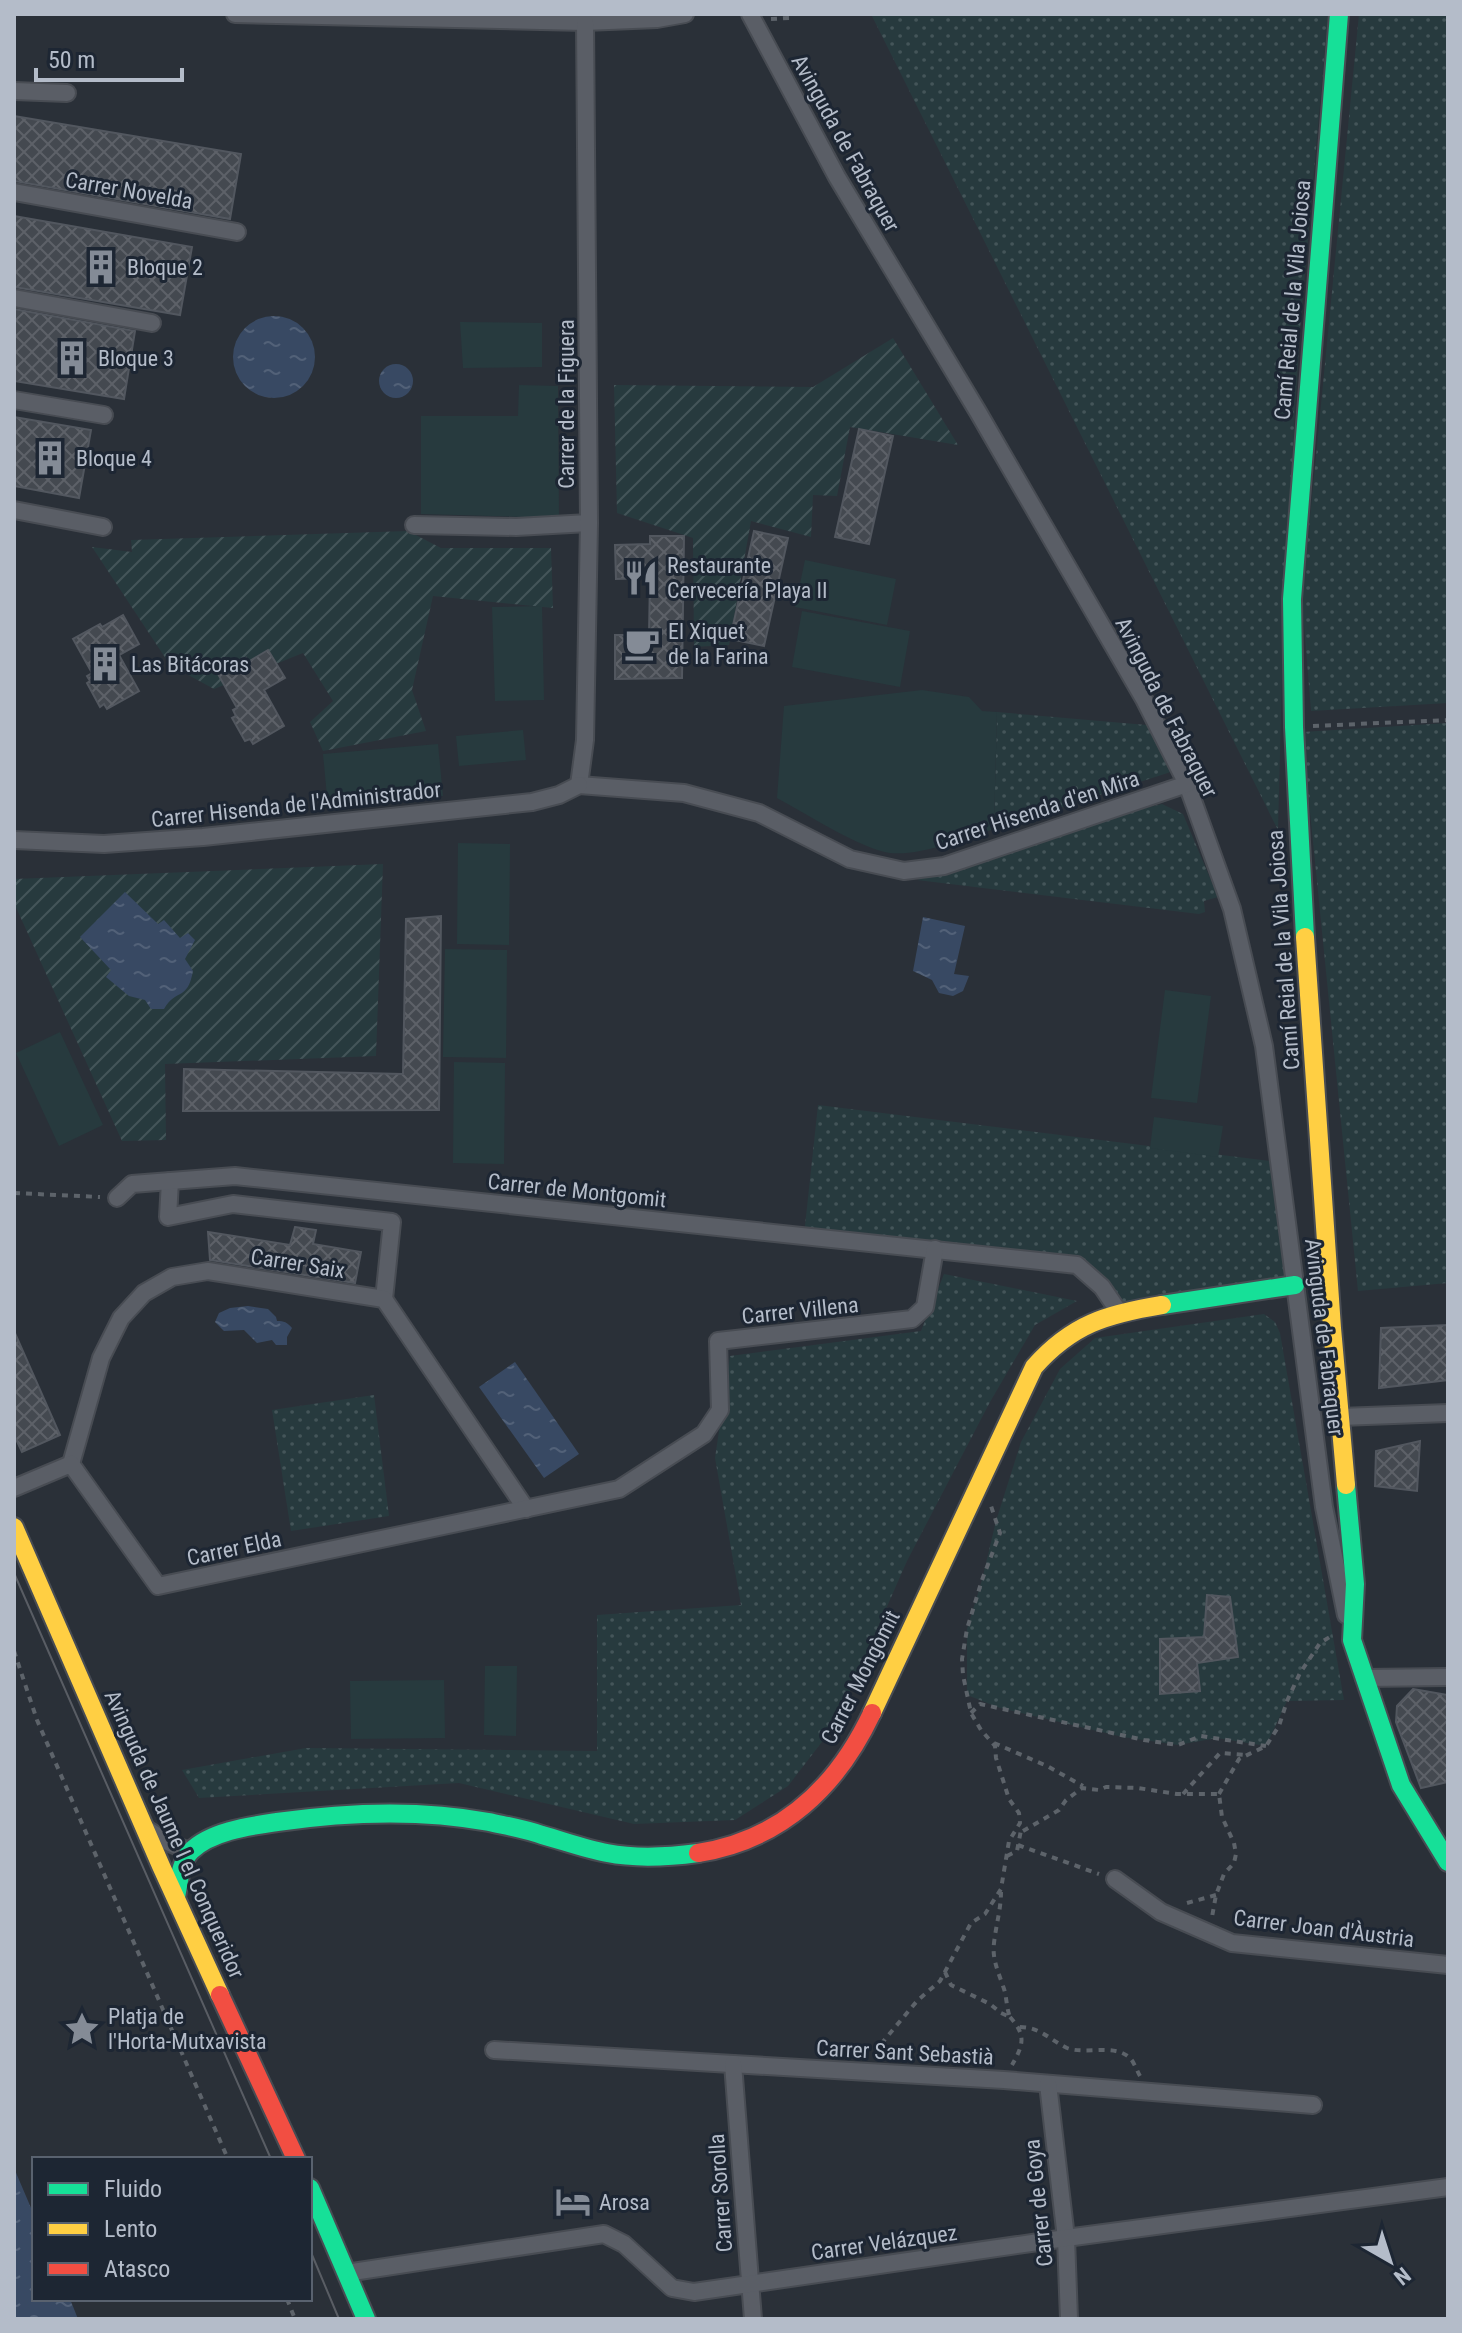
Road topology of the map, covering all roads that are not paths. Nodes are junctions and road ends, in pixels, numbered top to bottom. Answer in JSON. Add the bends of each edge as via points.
{"nodes":[{"id":1,"x":235,"y":14,"type":"edge"},
{"id":2,"x":685,"y":14,"type":"edge"},
{"id":3,"x":750,"y":14,"type":"edge"},
{"id":4,"x":1339,"y":14,"type":"edge"},
{"id":5,"x":585,"y":22,"type":"junction"},
{"id":6,"x":14,"y":91,"type":"edge"},
{"id":7,"x":67,"y":93,"type":"dead end"},
{"id":8,"x":14,"y":192,"type":"edge"},
{"id":9,"x":237,"y":232,"type":"dead end"},
{"id":10,"x":14,"y":298,"type":"edge"},
{"id":11,"x":152,"y":323,"type":"dead end"},
{"id":12,"x":14,"y":400,"type":"edge"},
{"id":13,"x":104,"y":415,"type":"dead end"},
{"id":14,"x":14,"y":510,"type":"edge"},
{"id":15,"x":589,"y":523,"type":"junction"},
{"id":16,"x":414,"y":525,"type":"dead end"},
{"id":17,"x":103,"y":527,"type":"dead end"},
{"id":18,"x":1187,"y":784,"type":"junction"},
{"id":19,"x":579,"y":785,"type":"junction"},
{"id":20,"x":14,"y":840,"type":"edge"},
{"id":21,"x":170,"y":1181,"type":"junction"},
{"id":22,"x":117,"y":1198,"type":"road end"},
{"id":23,"x":935,"y":1249,"type":"junction"},
{"id":24,"x":1295,"y":1285,"type":"junction"},
{"id":25,"x":384,"y":1299,"type":"junction"},
{"id":26,"x":1119,"y":1312,"type":"junction"},
{"id":27,"x":1448,"y":1413,"type":"edge"},
{"id":28,"x":1340,"y":1417,"type":"junction"},
{"id":29,"x":71,"y":1464,"type":"junction"},
{"id":30,"x":14,"y":1488,"type":"edge"},
{"id":31,"x":526,"y":1509,"type":"junction"},
{"id":32,"x":14,"y":1527,"type":"edge"},
{"id":33,"x":1350,"y":1632,"type":"junction"},
{"id":34,"x":1448,"y":1677,"type":"edge"},
{"id":35,"x":1364,"y":1678,"type":"junction"},
{"id":36,"x":144,"y":1827,"type":"junction"},
{"id":37,"x":191,"y":1852,"type":"junction"},
{"id":38,"x":1448,"y":1862,"type":"edge"},
{"id":39,"x":1115,"y":1879,"type":"road end"},
{"id":40,"x":176,"y":1897,"type":"junction"},
{"id":41,"x":1448,"y":1965,"type":"edge"},
{"id":42,"x":494,"y":2050,"type":"dead end"},
{"id":43,"x":733,"y":2064,"type":"junction"},
{"id":44,"x":1048,"y":2084,"type":"junction"},
{"id":45,"x":1313,"y":2105,"type":"dead end"},
{"id":46,"x":295,"y":2157,"type":"edge"},
{"id":47,"x":1448,"y":2187,"type":"edge"},
{"id":48,"x":312,"y":2193,"type":"edge"},
{"id":49,"x":1066,"y":2238,"type":"junction"},
{"id":50,"x":346,"y":2273,"type":"junction"},
{"id":51,"x":749,"y":2283,"type":"junction"},
{"id":52,"x":366,"y":2319,"type":"edge"},
{"id":53,"x":753,"y":2319,"type":"edge"},
{"id":54,"x":1069,"y":2319,"type":"edge"}],
"edges":[{"from":1,"to":5,"type":"street"},
{"from":2,"to":5,"type":"street"},
{"from":3,"to":18,"type":"street","name":"Avinguda de Fabraquer","via":[[837,177],[1144,699]]},
{"from":4,"to":28,"type":"street","name":"Camí Reial de la Vila Joiosa","via":[[1292,599],[1300,867]]},
{"from":5,"to":15,"type":"street","name":"Carrer de la Figuera"},
{"from":6,"to":7,"type":"street"},
{"from":8,"to":9,"type":"street","name":"Carrer Novelda"},
{"from":10,"to":11,"type":"street"},
{"from":12,"to":13,"type":"street"},
{"from":14,"to":17,"type":"street"},
{"from":15,"to":16,"type":"street"},
{"from":15,"to":19,"type":"street","name":"Carrer de la Figuera","via":[[585,740]]},
{"from":18,"to":19,"type":"street","name":"Carrer Hisenda d'en Mira","via":[[944,866],[904,871],[850,859],[759,813],[684,793]]},
{"from":18,"to":24,"type":"street","name":"Avinguda de Fabraquer","via":[[1232,909],[1264,1046]]},
{"from":19,"to":20,"type":"street","name":"Carrer Hisenda de l'Administrador","via":[[532,802],[203,837],[104,844]]},
{"from":21,"to":22,"type":"street","name":"Carrer de Montgomit","via":[[132,1184]]},
{"from":21,"to":23,"type":"street","name":"Carrer de Montgomit","via":[[235,1176]]},
{"from":21,"to":25,"type":"street","via":[[168,1217],[233,1204],[392,1222]]},
{"from":23,"to":26,"type":"street","name":"Carrer de Montgomit","via":[[1077,1265]]},
{"from":23,"to":31,"type":"street","name":"Carrer Villena","via":[[925,1307],[912,1319],[718,1341],[720,1410],[704,1434],[619,1489]]},
{"from":24,"to":26,"type":"street","name":"Carrer Mongòmit"},
{"from":24,"to":33,"type":"street","name":"Avinguda de Fabraquer","via":[[1324,1507]]},
{"from":25,"to":29,"type":"street","name":"Carrer Saix","via":[[208,1271],[172,1277],[144,1293],[121,1318],[101,1358]]},
{"from":25,"to":31,"type":"street"},
{"from":26,"to":37,"type":"street","name":"Carrer Mongòmit","via":[[1075,1330],[1034,1367],[858,1743],[805,1807],[765,1831],[726,1847],[671,1856],[617,1855],[515,1827],[422,1814],[309,1817],[211,1837]]},
{"from":27,"to":28,"type":"street"},
{"from":28,"to":33,"type":"street","name":"Camí Reial de la Vila Joiosa","via":[[1355,1584]]},
{"from":29,"to":30,"type":"street"},
{"from":29,"to":31,"type":"street","name":"Carrer Elda","via":[[158,1586]]},
{"from":32,"to":36,"type":"street","name":"Avinguda de Jaume I el Conqueridor"},
{"from":33,"to":35,"type":"street","name":"Camí Reial de la Vila Joiosa"},
{"from":34,"to":35,"type":"street"},
{"from":35,"to":38,"type":"street","name":"Camí Reial de la Vila Joiosa","via":[[1401,1785]]},
{"from":36,"to":37,"type":"street"},
{"from":36,"to":40,"type":"street","name":"Avinguda de Jaume I el Conqueridor"},
{"from":37,"to":40,"type":"street"},
{"from":39,"to":41,"type":"street","name":"Carrer Joan d'Àustria","via":[[1161,1912],[1232,1943]]},
{"from":40,"to":46,"type":"street","name":"Avinguda de Jaume I el Conqueridor"},
{"from":42,"to":43,"type":"street","name":"Carrer Sant Sebastià"},
{"from":43,"to":44,"type":"street","name":"Carrer Sant Sebastià"},
{"from":43,"to":51,"type":"street","name":"Carrer Sorolla"},
{"from":44,"to":45,"type":"street","name":"Carrer Sant Sebastià"},
{"from":44,"to":49,"type":"street","name":"Carrer de Goya"},
{"from":47,"to":49,"type":"street","name":"Carrer Velázquez"},
{"from":48,"to":50,"type":"street"},
{"from":49,"to":51,"type":"street","name":"Carrer Velázquez"},
{"from":49,"to":54,"type":"street","name":"Carrer de Goya"},
{"from":50,"to":51,"type":"street","name":"Carrer Velázquez","via":[[604,2234],[624,2244],[672,2288],[694,2292]]},
{"from":50,"to":52,"type":"street"},
{"from":51,"to":53,"type":"street","name":"Carrer Sorolla"}]}
